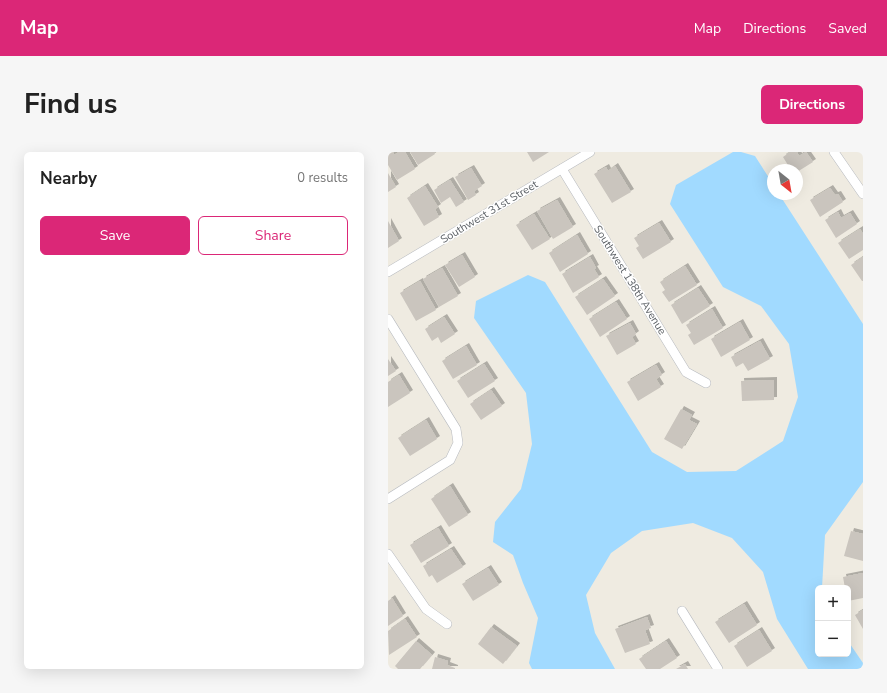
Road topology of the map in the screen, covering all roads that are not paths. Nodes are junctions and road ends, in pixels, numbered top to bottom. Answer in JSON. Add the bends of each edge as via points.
{"nodes":[{"id":1,"x":590,"y":152,"type":"edge"},
{"id":2,"x":834,"y":152,"type":"edge"},
{"id":3,"x":562,"y":169,"type":"junction"},
{"id":4,"x":863,"y":194,"type":"edge"},
{"id":5,"x":388,"y":272,"type":"edge"},
{"id":6,"x":388,"y":319,"type":"edge"},
{"id":7,"x":706,"y":383,"type":"dead end"},
{"id":8,"x":388,"y":499,"type":"edge"},
{"id":9,"x":388,"y":554,"type":"edge"},
{"id":10,"x":682,"y":611,"type":"dead end"},
{"id":11,"x":447,"y":624,"type":"dead end"},
{"id":12,"x":718,"y":669,"type":"edge"}],
"edges":[{"from":1,"to":3,"type":"street","name":"Southwest 31st Street"},
{"from":2,"to":4,"type":"street"},
{"from":3,"to":5,"type":"street","name":"Southwest 31st Street"},
{"from":3,"to":7,"type":"street","name":"Southwest 138th Avenue","via":[[686,372]]},
{"from":6,"to":8,"type":"street","via":[[456,429],[458,443],[450,460]]},
{"from":9,"to":11,"type":"street","via":[[426,609]]},
{"from":10,"to":12,"type":"street"}]}
